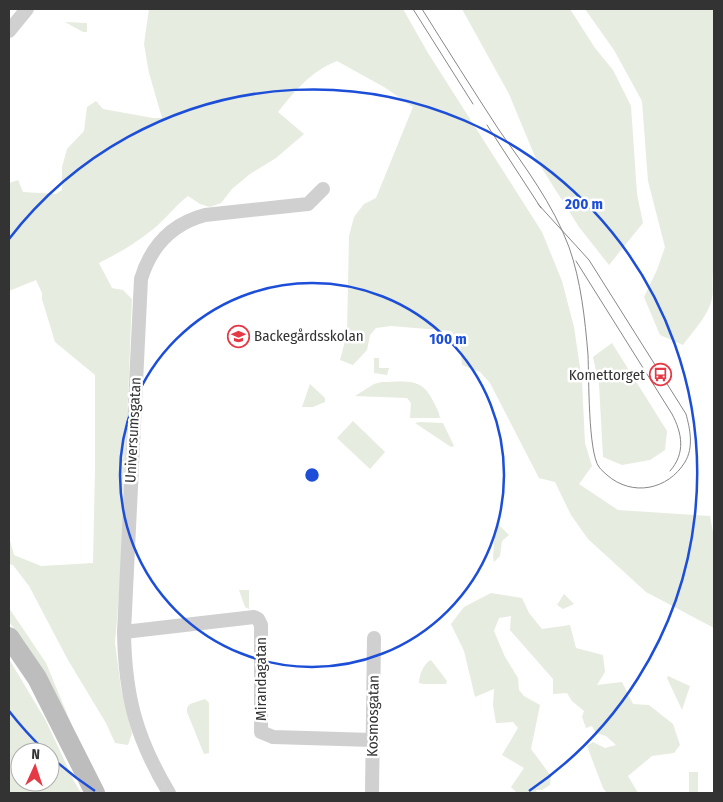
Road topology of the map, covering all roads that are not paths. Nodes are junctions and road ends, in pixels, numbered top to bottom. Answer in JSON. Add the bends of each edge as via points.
{"nodes":[{"id":1,"x":27,"y":9,"type":"edge"},
{"id":2,"x":9,"y":31,"type":"edge"},
{"id":3,"x":323,"y":189,"type":"dead end"},
{"id":4,"x":124,"y":632,"type":"junction"},
{"id":5,"x":9,"y":637,"type":"edge"},
{"id":6,"x":374,"y":638,"type":"dead end"},
{"id":7,"x":373,"y":740,"type":"junction"},
{"id":8,"x":95,"y":793,"type":"edge"},
{"id":9,"x":169,"y":793,"type":"edge"},
{"id":10,"x":372,"y":793,"type":"edge"}],
"edges":[{"from":1,"to":2,"type":"street"},
{"from":3,"to":4,"type":"street","name":"Universumsgatan","via":[[308,204],[190,219],[168,234],[145,267],[140,294]]},
{"from":4,"to":7,"type":"street","name":"Mirandagatan","via":[[254,617],[261,625],[261,732],[272,737]]},
{"from":4,"to":9,"type":"street","name":"Universumsgatan","via":[[127,689],[134,716],[144,745]]},
{"from":5,"to":8,"type":"street","via":[[37,678]]},
{"from":6,"to":7,"type":"street","name":"Kosmosgatan"},
{"from":7,"to":10,"type":"street","name":"Kosmosgatan"}]}
